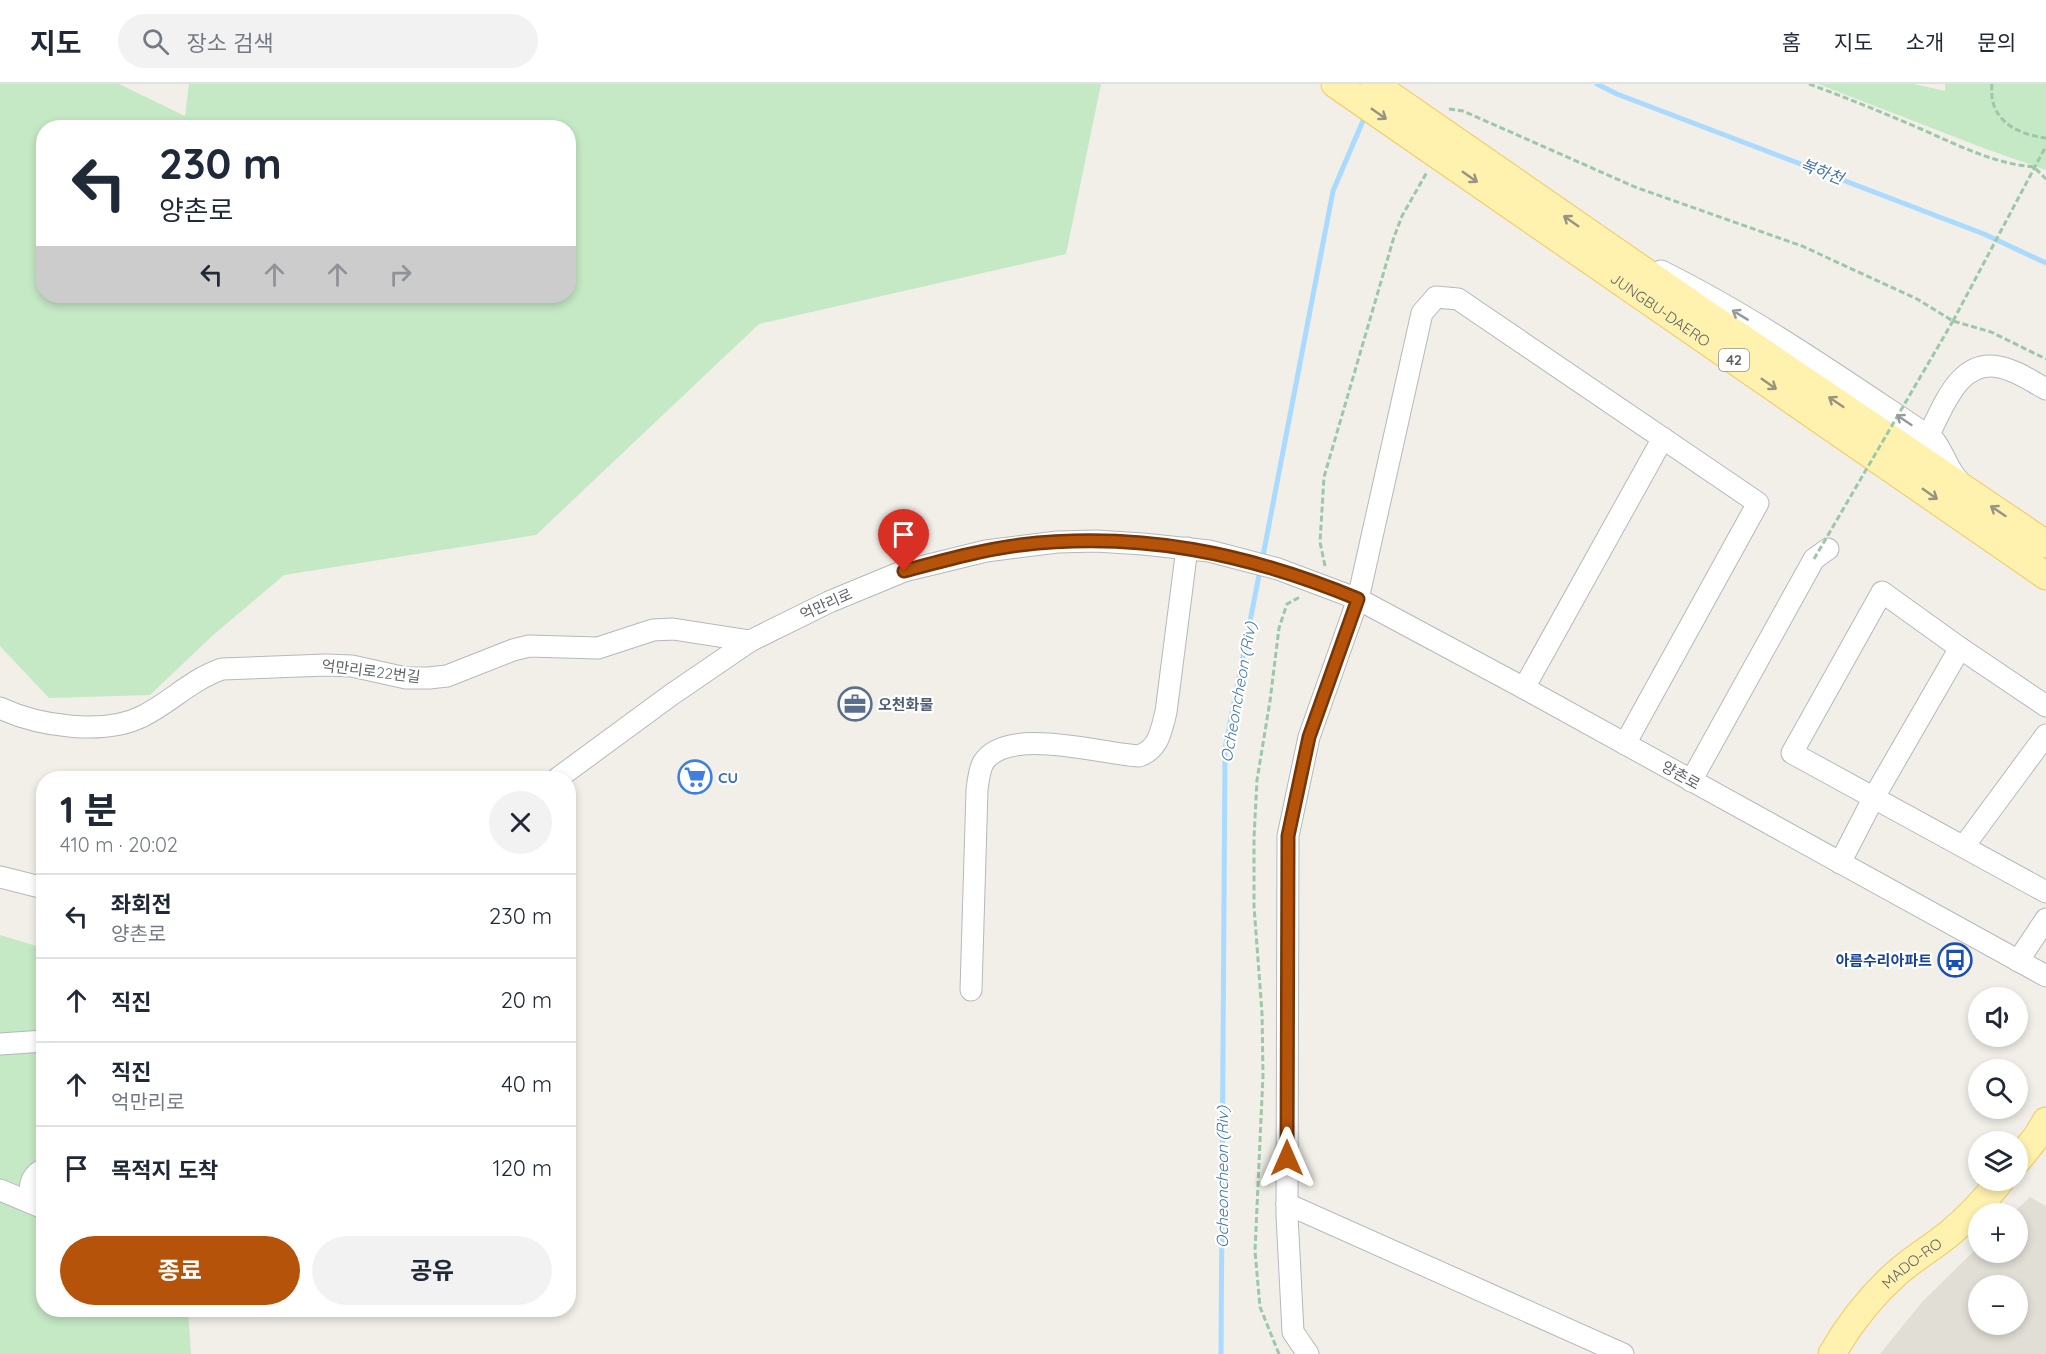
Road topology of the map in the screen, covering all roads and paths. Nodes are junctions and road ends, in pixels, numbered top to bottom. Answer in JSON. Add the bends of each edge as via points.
{"nodes":[{"id":1,"x":1335,"y":84,"type":"edge"},
{"id":2,"x":1374,"y":84,"type":"edge"},
{"id":3,"x":1809,"y":84,"type":"edge"},
{"id":4,"x":1992,"y":84,"type":"edge"},
{"id":5,"x":1429,"y":124,"type":"junction"},
{"id":6,"x":2046,"y":138,"type":"edge"},
{"id":7,"x":2046,"y":146,"type":"edge"},
{"id":8,"x":2034,"y":167,"type":"junction"},
{"id":9,"x":2046,"y":179,"type":"edge"},
{"id":10,"x":1605,"y":244,"type":"junction"},
{"id":11,"x":1953,"y":321,"type":"junction"},
{"id":12,"x":2046,"y":359,"type":"edge"},
{"id":13,"x":2046,"y":388,"type":"edge"},
{"id":14,"x":1928,"y":436,"type":"junction"},
{"id":15,"x":1663,"y":438,"type":"junction"},
{"id":16,"x":1970,"y":493,"type":"junction"},
{"id":17,"x":2046,"y":544,"type":"edge"},
{"id":18,"x":1187,"y":548,"type":"junction"},
{"id":19,"x":1821,"y":554,"type":"joint"},
{"id":20,"x":2046,"y":576,"type":"edge"},
{"id":21,"x":1312,"y":580,"type":"joint"},
{"id":22,"x":1358,"y":599,"type":"junction"},
{"id":23,"x":750,"y":641,"type":"junction"},
{"id":24,"x":1960,"y":648,"type":"junction"},
{"id":25,"x":1524,"y":688,"type":"junction"},
{"id":26,"x":2046,"y":706,"type":"edge"},
{"id":27,"x":0,"y":708,"type":"edge"},
{"id":28,"x":2046,"y":735,"type":"edge"},
{"id":29,"x":1625,"y":744,"type":"junction"},
{"id":30,"x":568,"y":771,"type":"edge"},
{"id":31,"x":1691,"y":781,"type":"junction"},
{"id":32,"x":1874,"y":797,"type":"junction"},
{"id":33,"x":1964,"y":846,"type":"junction"},
{"id":34,"x":1840,"y":862,"type":"junction"},
{"id":35,"x":0,"y":877,"type":"edge"},
{"id":36,"x":36,"y":886,"type":"edge"},
{"id":37,"x":2046,"y":892,"type":"edge"},
{"id":38,"x":2046,"y":919,"type":"edge"},
{"id":39,"x":2018,"y":962,"type":"junction"},
{"id":40,"x":2046,"y":976,"type":"edge"},
{"id":41,"x":971,"y":990,"type":"dead end"},
{"id":42,"x":36,"y":1042,"type":"edge"},
{"id":43,"x":0,"y":1044,"type":"edge"},
{"id":44,"x":2043,"y":1130,"type":"edge"},
{"id":45,"x":2028,"y":1148,"type":"edge"},
{"id":46,"x":36,"y":1172,"type":"edge"},
{"id":47,"x":36,"y":1176,"type":"edge"},
{"id":48,"x":0,"y":1190,"type":"edge"},
{"id":49,"x":1992,"y":1191,"type":"edge"},
{"id":50,"x":36,"y":1202,"type":"edge"},
{"id":51,"x":1287,"y":1204,"type":"junction"},
{"id":52,"x":36,"y":1205,"type":"edge"},
{"id":53,"x":1308,"y":1354,"type":"edge"},
{"id":54,"x":1623,"y":1354,"type":"edge"},
{"id":55,"x":1832,"y":1354,"type":"edge"}],
"edges":[{"from":1,"to":5,"type":"main road","name":"JUNGBU-DAERO","number":"42","one_way":true},
{"from":2,"to":5,"type":"main road","number":"42"},
{"from":3,"to":8,"type":"path","via":[[1987,158]]},
{"from":4,"to":6,"type":"path","via":[[1993,107],[2000,118],[2024,134]]},
{"from":10,"to":5,"type":"main road","name":"JUNGBU-DAERO","number":"42","one_way":true},
{"from":5,"to":11,"type":"path","via":[[1463,111],[1635,187],[1802,246],[1917,299]]},
{"from":5,"to":20,"type":"main road","name":"JUNGBU-DAERO","number":"42","one_way":true},
{"from":7,"to":8,"type":"path"},
{"from":8,"to":9,"type":"path"},
{"from":8,"to":11,"type":"path"},
{"from":14,"to":10,"type":"street","one_way":true,"via":[[1814,359],[1698,290]]},
{"from":16,"to":10,"type":"main road","name":"JUNGBU-DAERO","number":"42","one_way":true},
{"from":11,"to":12,"type":"path","via":[[1991,332]]},
{"from":11,"to":19,"type":"path","bridge":true},
{"from":13,"to":14,"type":"street","via":[[1997,366],[1978,368],[1958,382]]},
{"from":14,"to":16,"type":"street","via":[[1939,446],[1952,475]]},
{"from":15,"to":22,"type":"street","via":[[1458,299],[1436,297],[1422,313]]},
{"from":15,"to":25,"type":"street"},
{"from":15,"to":29,"type":"street","via":[[1758,502]]},
{"from":17,"to":16,"type":"main road","name":"JUNGBU-DAERO","number":"42","one_way":true},
{"from":18,"to":21,"type":"street","name":"억만리로"},
{"from":18,"to":23,"type":"street","name":"억만리로","via":[[1096,541],[986,551],[904,571],[867,585]]},
{"from":18,"to":41,"type":"street","via":[[1166,712],[1160,734],[1148,753],[1139,756],[1044,743],[1020,744],[1003,747],[983,764],[977,790]]},
{"from":19,"to":31,"type":"street"},
{"from":21,"to":22,"type":"street","name":"양촌로"},
{"from":22,"to":25,"type":"street","name":"양촌로"},
{"from":22,"to":51,"type":"street","via":[[1309,737],[1288,836]]},
{"from":23,"to":27,"type":"street","name":"억만리로22번길","via":[[673,628],[653,630],[598,648],[529,646],[447,676],[429,678],[406,678],[352,666],[222,669],[193,682],[143,716],[107,726],[42,722]]},
{"from":23,"to":30,"type":"street","name":"억만리로"},
{"from":24,"to":26,"type":"street"},
{"from":24,"to":32,"type":"street"},
{"from":24,"to":32,"type":"street","via":[[1882,592],[1792,753]]},
{"from":25,"to":29,"type":"street","name":"양촌로"},
{"from":28,"to":33,"type":"street"},
{"from":29,"to":31,"type":"street","name":"양촌로"},
{"from":31,"to":34,"type":"street","name":"양촌로"},
{"from":32,"to":33,"type":"street"},
{"from":32,"to":34,"type":"street"},
{"from":33,"to":37,"type":"street"},
{"from":34,"to":39,"type":"street","name":"양촌로"},
{"from":35,"to":36,"type":"street"},
{"from":38,"to":39,"type":"street"},
{"from":39,"to":40,"type":"street","name":"양촌로"},
{"from":42,"to":43,"type":"street"},
{"from":44,"to":45,"type":"main road"},
{"from":46,"to":48,"type":"street"},
{"from":47,"to":50,"type":"street","via":[[30,1186]]},
{"from":48,"to":52,"type":"street"},
{"from":49,"to":55,"type":"main road","name":"MADO-RO","via":[[1949,1233],[1898,1271],[1866,1304]]},
{"from":51,"to":53,"type":"street","via":[[1293,1332]]},
{"from":51,"to":54,"type":"street"}]}
